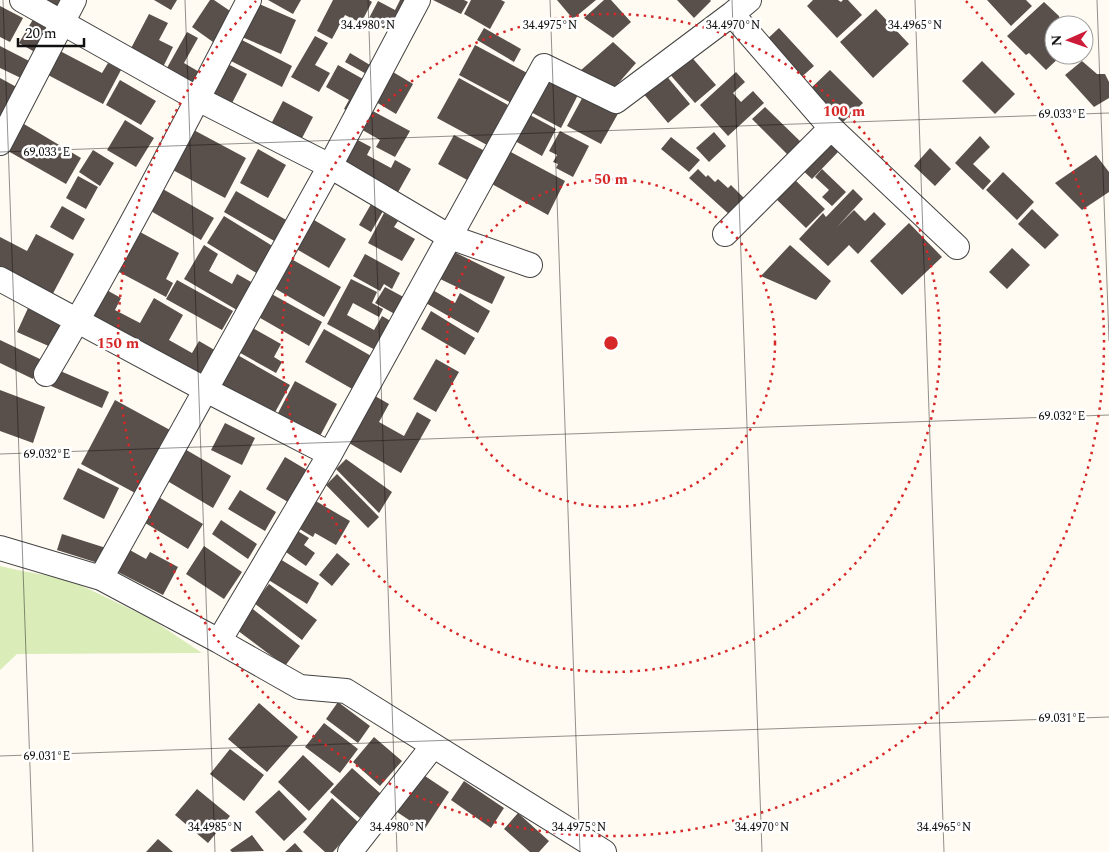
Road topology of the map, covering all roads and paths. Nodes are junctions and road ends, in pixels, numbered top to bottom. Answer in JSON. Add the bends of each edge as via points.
{"nodes":[{"id":1,"x":22,"y":0,"type":"edge"},
{"id":2,"x":74,"y":0,"type":"edge"},
{"id":3,"x":249,"y":0,"type":"edge"},
{"id":4,"x":418,"y":0,"type":"edge"},
{"id":5,"x":741,"y":7,"type":"edge"},
{"id":6,"x":63,"y":23,"type":"junction"},
{"id":7,"x":198,"y":99,"type":"junction"},
{"id":8,"x":830,"y":128,"type":"junction"},
{"id":9,"x":0,"y":143,"type":"edge"},
{"id":10,"x":330,"y":166,"type":"junction"},
{"id":11,"x":725,"y":234,"type":"dead end"},
{"id":12,"x":450,"y":237,"type":"junction"},
{"id":13,"x":956,"y":247,"type":"dead end"},
{"id":14,"x":530,"y":265,"type":"dead end"},
{"id":15,"x":0,"y":279,"type":"edge"},
{"id":16,"x":78,"y":320,"type":"junction"},
{"id":17,"x":46,"y":374,"type":"dead end"},
{"id":18,"x":206,"y":390,"type":"junction"},
{"id":19,"x":330,"y":454,"type":"junction"},
{"id":20,"x":0,"y":548,"type":"edge"},
{"id":21,"x":101,"y":578,"type":"junction"},
{"id":22,"x":219,"y":641,"type":"junction"},
{"id":23,"x":433,"y":746,"type":"junction"},
{"id":24,"x":350,"y":852,"type":"edge"},
{"id":25,"x":604,"y":852,"type":"edge"}],
"edges":[{"from":1,"to":6,"type":"street"},
{"from":2,"to":6,"type":"street"},
{"from":3,"to":7,"type":"street"},
{"from":4,"to":10,"type":"street"},
{"from":5,"to":8,"type":"street"},
{"from":5,"to":12,"type":"street","via":[[616,100],[544,66]]},
{"from":6,"to":7,"type":"street"},
{"from":6,"to":9,"type":"street"},
{"from":7,"to":10,"type":"street"},
{"from":7,"to":16,"type":"street"},
{"from":8,"to":11,"type":"street"},
{"from":8,"to":13,"type":"street"},
{"from":10,"to":12,"type":"street"},
{"from":10,"to":18,"type":"street"},
{"from":12,"to":14,"type":"street"},
{"from":12,"to":19,"type":"street"},
{"from":15,"to":16,"type":"street"},
{"from":16,"to":17,"type":"street"},
{"from":16,"to":18,"type":"street"},
{"from":18,"to":19,"type":"street"},
{"from":18,"to":21,"type":"street"},
{"from":19,"to":22,"type":"street"},
{"from":20,"to":21,"type":"street"},
{"from":21,"to":22,"type":"street"},
{"from":22,"to":23,"type":"street","via":[[300,688],[346,691]]},
{"from":23,"to":24,"type":"street"},
{"from":23,"to":25,"type":"street"}]}
